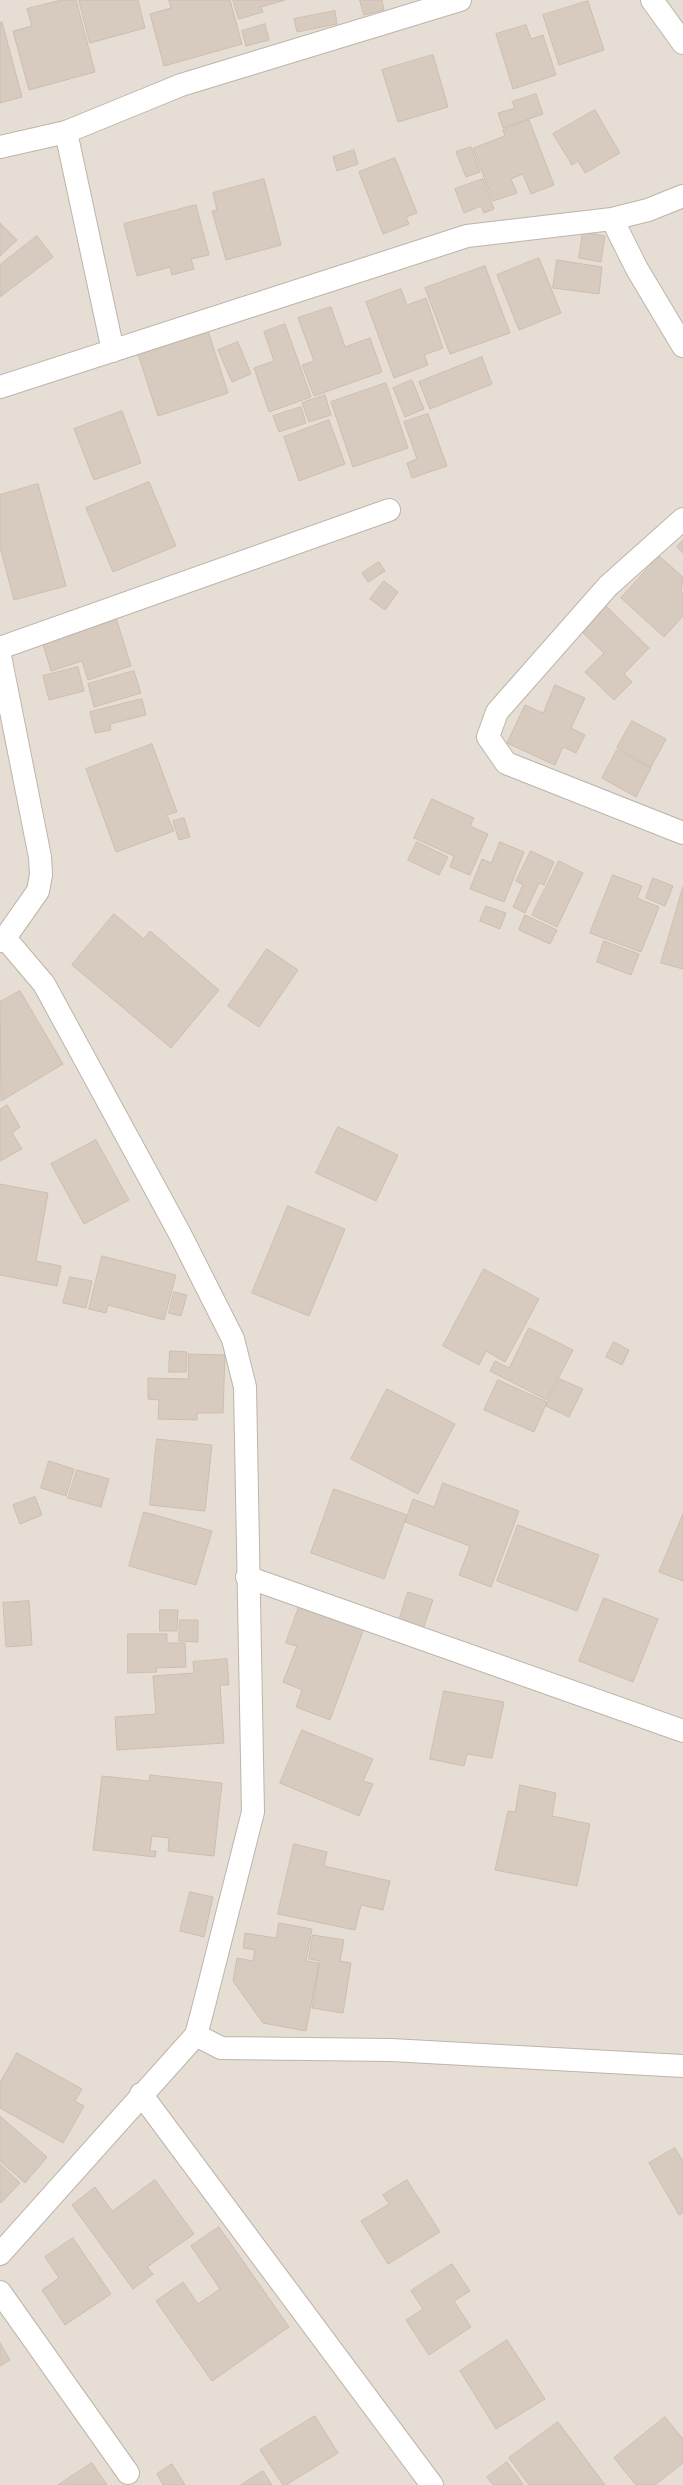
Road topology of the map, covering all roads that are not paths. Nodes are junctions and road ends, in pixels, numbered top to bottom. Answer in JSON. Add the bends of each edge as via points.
{"nodes":[{"id":1,"x":460,"y":0,"type":"edge"},
{"id":2,"x":652,"y":0,"type":"edge"},
{"id":3,"x":683,"y":43,"type":"edge"},
{"id":4,"x":66,"y":132,"type":"junction"},
{"id":5,"x":0,"y":147,"type":"edge"},
{"id":6,"x":683,"y":196,"type":"edge"},
{"id":7,"x":612,"y":219,"type":"junction"},
{"id":8,"x":683,"y":346,"type":"edge"},
{"id":9,"x":113,"y":351,"type":"junction"},
{"id":10,"x":0,"y":387,"type":"edge"},
{"id":11,"x":389,"y":510,"type":"dead end"},
{"id":12,"x":683,"y":519,"type":"edge"},
{"id":13,"x":0,"y":648,"type":"edge"},
{"id":14,"x":0,"y":656,"type":"edge"},
{"id":15,"x":683,"y":833,"type":"edge"},
{"id":16,"x":3,"y":940,"type":"edge"},
{"id":17,"x":247,"y":1577,"type":"junction"},
{"id":18,"x":683,"y":1731,"type":"edge"},
{"id":19,"x":196,"y":2035,"type":"junction"},
{"id":20,"x":683,"y":2066,"type":"edge"},
{"id":21,"x":141,"y":2094,"type":"junction"},
{"id":22,"x":0,"y":2254,"type":"edge"},
{"id":23,"x":0,"y":2292,"type":"edge"},
{"id":24,"x":128,"y":2473,"type":"dead end"},
{"id":25,"x":432,"y":2485,"type":"edge"}],
"edges":[{"from":1,"to":4,"type":"street","via":[[181,85]]},
{"from":2,"to":3,"type":"street"},
{"from":4,"to":5,"type":"street"},
{"from":4,"to":9,"type":"street"},
{"from":6,"to":7,"type":"street","via":[[648,210]]},
{"from":7,"to":8,"type":"street","via":[[637,269]]},
{"from":7,"to":9,"type":"street","via":[[467,236]]},
{"from":9,"to":10,"type":"street"},
{"from":11,"to":13,"type":"street"},
{"from":12,"to":15,"type":"street","via":[[608,586],[497,712],[488,737],[506,763]]},
{"from":14,"to":16,"type":"street","via":[[41,869],[38,891]]},
{"from":16,"to":17,"type":"street","via":[[44,984],[180,1234],[233,1338],[245,1387]]},
{"from":17,"to":18,"type":"street"},
{"from":17,"to":19,"type":"street","via":[[253,1812]]},
{"from":19,"to":20,"type":"street","via":[[220,2048],[391,2050]]},
{"from":19,"to":21,"type":"street"},
{"from":21,"to":22,"type":"street"},
{"from":21,"to":25,"type":"street"},
{"from":23,"to":24,"type":"street"}]}
